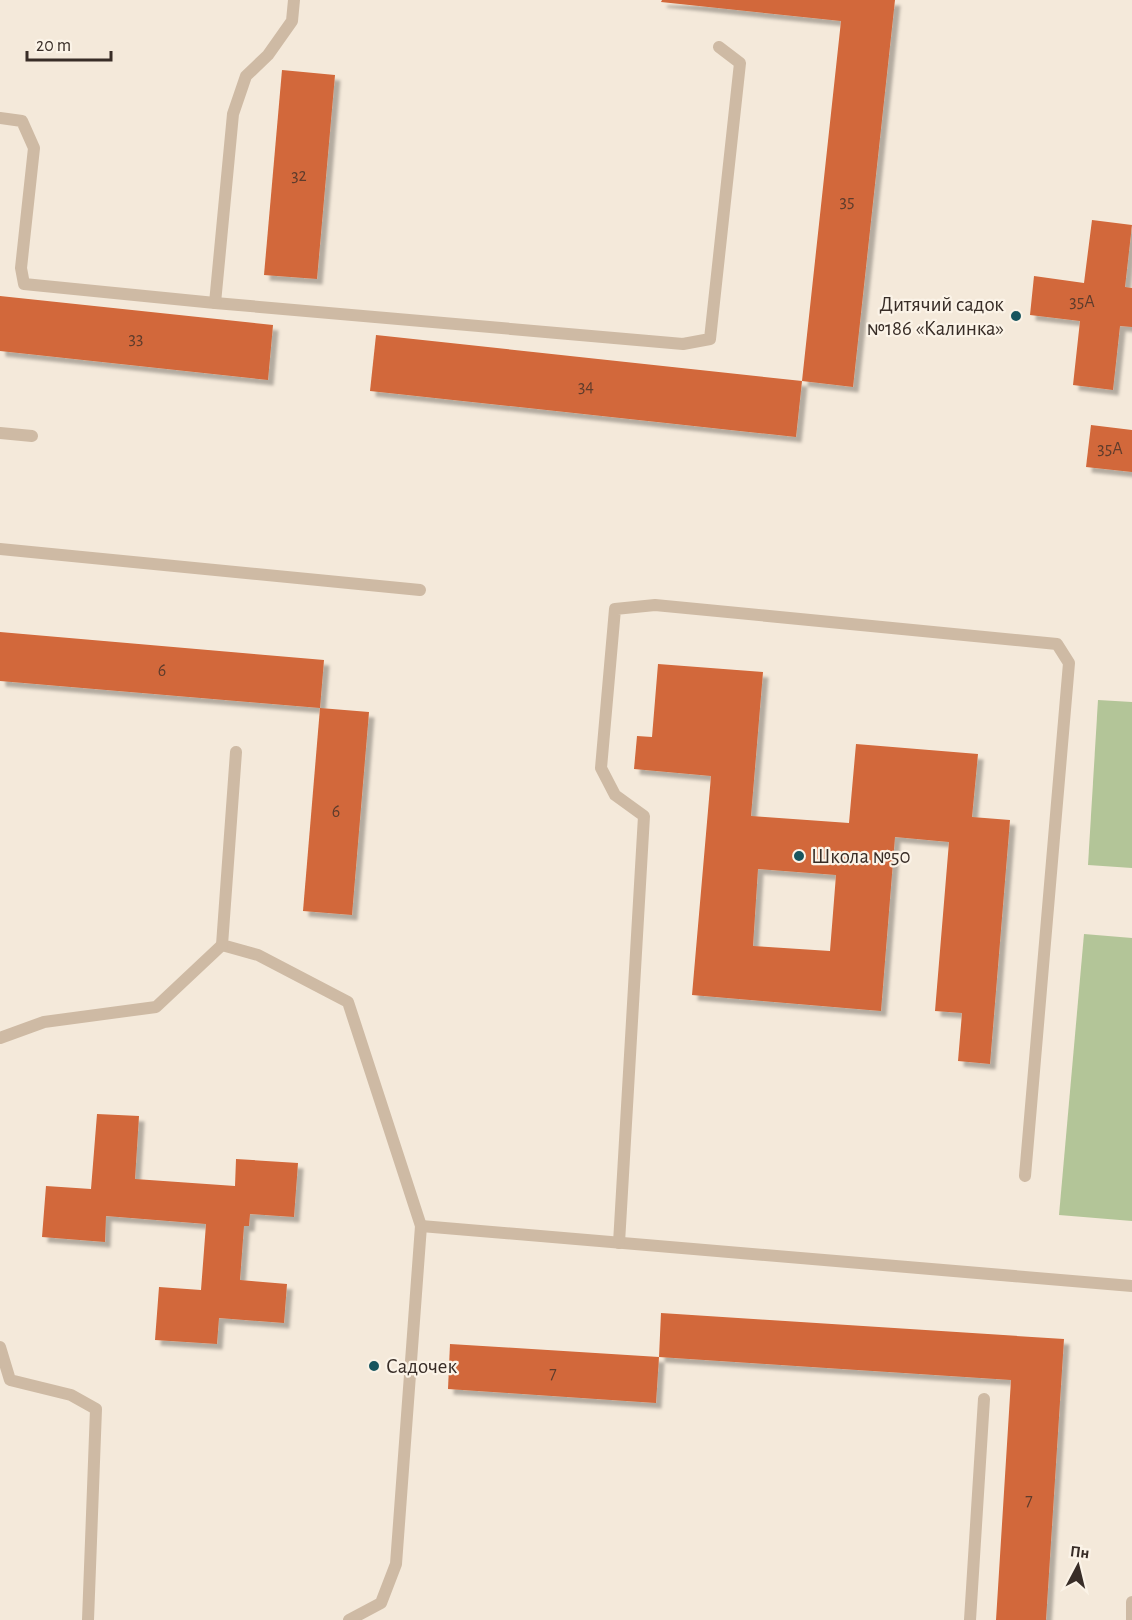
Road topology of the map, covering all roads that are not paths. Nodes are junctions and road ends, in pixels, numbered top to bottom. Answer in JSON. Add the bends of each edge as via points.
{"nodes":[{"id":1,"x":294,"y":0,"type":"edge"},
{"id":2,"x":719,"y":47,"type":"dead end"},
{"id":3,"x":0,"y":118,"type":"edge"},
{"id":4,"x":215,"y":303,"type":"junction"},
{"id":5,"x":0,"y":433,"type":"edge"},
{"id":6,"x":32,"y":436,"type":"dead end"},
{"id":7,"x":0,"y":549,"type":"edge"},
{"id":8,"x":420,"y":590,"type":"dead end"},
{"id":9,"x":236,"y":752,"type":"dead end"},
{"id":10,"x":222,"y":945,"type":"junction"},
{"id":11,"x":0,"y":1038,"type":"edge"},
{"id":12,"x":1025,"y":1176,"type":"dead end"},
{"id":13,"x":421,"y":1226,"type":"junction"},
{"id":14,"x":619,"y":1243,"type":"junction"},
{"id":15,"x":1132,"y":1286,"type":"edge"},
{"id":16,"x":0,"y":1347,"type":"edge"},
{"id":17,"x":984,"y":1399,"type":"dead end"},
{"id":18,"x":1132,"y":1602,"type":"edge"},
{"id":19,"x":88,"y":1620,"type":"edge"},
{"id":20,"x":349,"y":1620,"type":"edge"},
{"id":21,"x":970,"y":1620,"type":"edge"},
{"id":22,"x":1132,"y":1620,"type":"edge"}],
"edges":[{"from":1,"to":4,"type":"lane","via":[[292,21],[268,55],[246,76],[233,114]]},
{"from":2,"to":4,"type":"lane","via":[[740,63],[710,339],[683,344]]},
{"from":3,"to":4,"type":"lane","via":[[22,121],[34,148],[21,268],[24,284]]},
{"from":5,"to":6,"type":"lane"},
{"from":7,"to":8,"type":"lane"},
{"from":9,"to":10,"type":"lane"},
{"from":10,"to":11,"type":"lane","via":[[156,1007],[44,1022]]},
{"from":10,"to":13,"type":"lane","via":[[258,955],[348,1002]]},
{"from":12,"to":14,"type":"lane","via":[[1069,663],[1057,644],[655,605],[615,609],[601,768],[615,795],[644,816]]},
{"from":13,"to":14,"type":"lane"},
{"from":13,"to":20,"type":"lane","via":[[396,1564],[381,1603]]},
{"from":14,"to":15,"type":"lane"},
{"from":16,"to":19,"type":"lane","via":[[10,1380],[72,1395],[96,1409]]},
{"from":17,"to":21,"type":"lane"},
{"from":18,"to":22,"type":"lane"}]}
